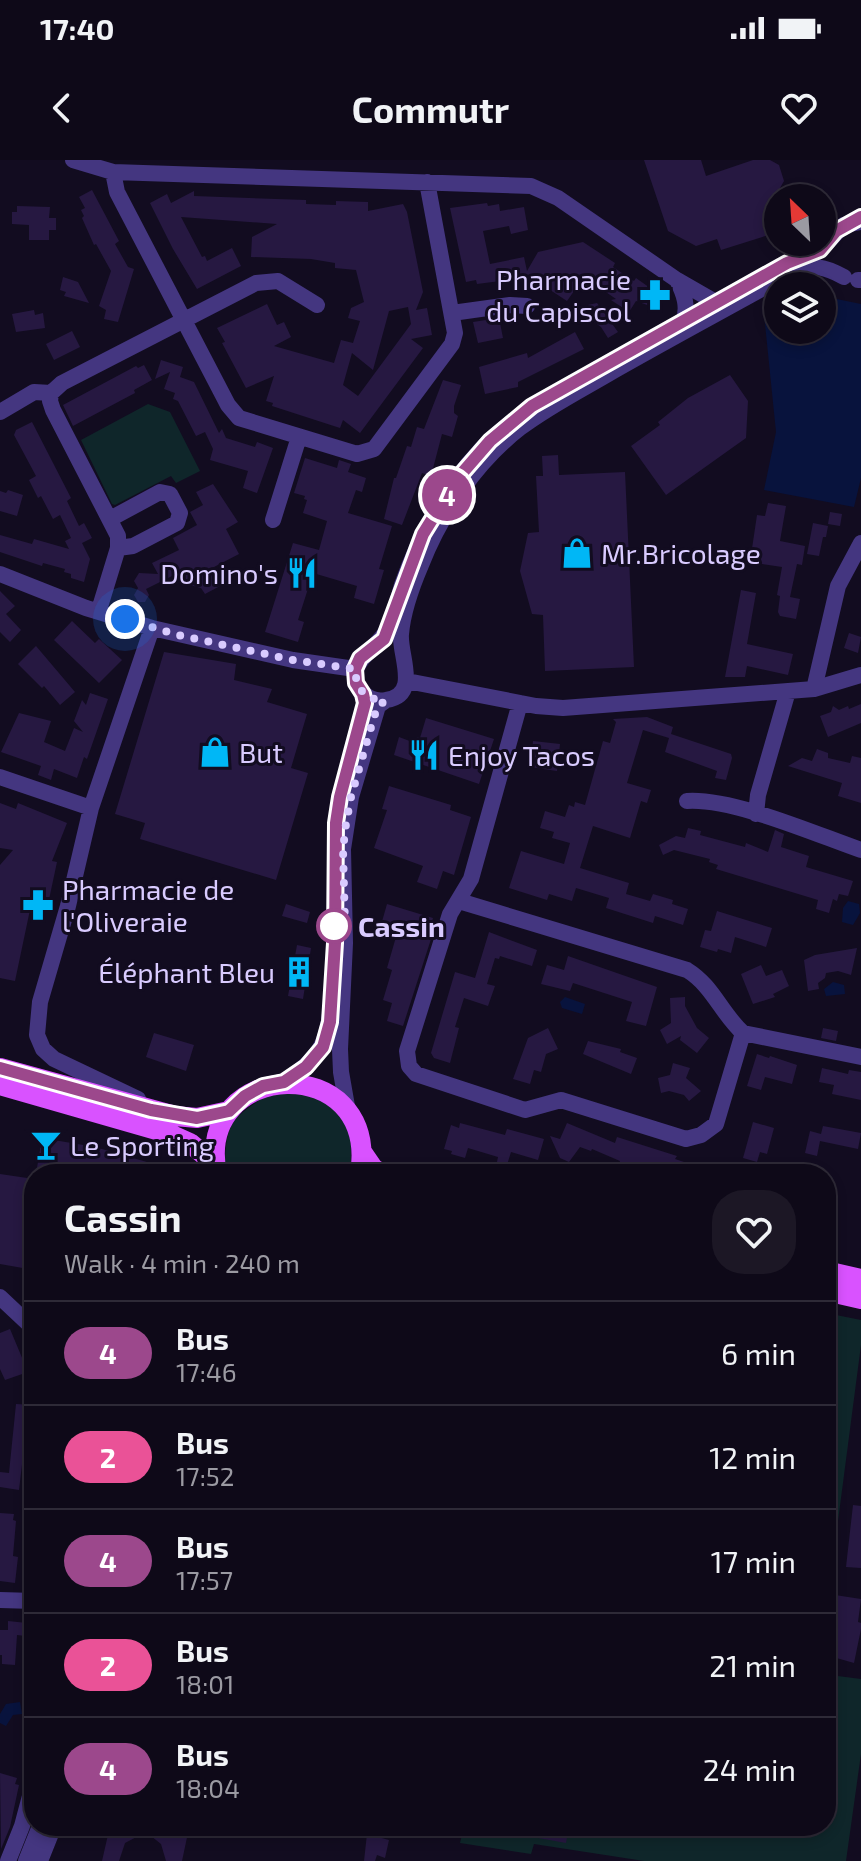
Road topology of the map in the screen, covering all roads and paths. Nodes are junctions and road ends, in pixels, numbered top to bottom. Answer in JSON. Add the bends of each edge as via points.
{"nodes":[{"id":1,"x":73,"y":160,"type":"edge"},
{"id":2,"x":113,"y":172,"type":"junction"},
{"id":3,"x":427,"y":182,"type":"junction"},
{"id":4,"x":858,"y":221,"type":"edge"},
{"id":5,"x":836,"y":233,"type":"edge"},
{"id":6,"x":805,"y":256,"type":"edge"},
{"id":7,"x":830,"y":256,"type":"edge"},
{"id":8,"x":856,"y":279,"type":"edge"},
{"id":9,"x":677,"y":280,"type":"junction"},
{"id":10,"x":717,"y":303,"type":"junction"},
{"id":11,"x":317,"y":305,"type":"dead end"},
{"id":12,"x":527,"y":306,"type":"dead end"},
{"id":13,"x":452,"y":313,"type":"junction"},
{"id":14,"x":184,"y":320,"type":"junction"},
{"id":15,"x":683,"y":322,"type":"junction"},
{"id":16,"x":51,"y":393,"type":"junction"},
{"id":17,"x":0,"y":412,"type":"edge"},
{"id":18,"x":299,"y":437,"type":"junction"},
{"id":19,"x":110,"y":519,"type":"junction"},
{"id":20,"x":273,"y":520,"type":"dead end"},
{"id":21,"x":861,"y":543,"type":"edge"},
{"id":22,"x":118,"y":548,"type":"junction"},
{"id":23,"x":0,"y":574,"type":"edge"},
{"id":24,"x":99,"y":610,"type":"junction"},
{"id":25,"x":152,"y":628,"type":"junction"},
{"id":26,"x":369,"y":651,"type":"junction"},
{"id":27,"x":403,"y":661,"type":"junction"},
{"id":28,"x":355,"y":669,"type":"junction"},
{"id":29,"x":861,"y":675,"type":"edge"},
{"id":30,"x":407,"y":681,"type":"junction"},
{"id":31,"x":814,"y":689,"type":"junction"},
{"id":32,"x":788,"y":691,"type":"junction"},
{"id":33,"x":363,"y":694,"type":"junction"},
{"id":34,"x":385,"y":701,"type":"junction"},
{"id":35,"x":520,"y":703,"type":"junction"},
{"id":36,"x":0,"y":777,"type":"edge"},
{"id":37,"x":687,"y":801,"type":"dead end"},
{"id":38,"x":91,"y":808,"type":"junction"},
{"id":39,"x":756,"y":814,"type":"junction"},
{"id":40,"x":861,"y":850,"type":"edge"},
{"id":41,"x":459,"y":901,"type":"junction"},
{"id":42,"x":743,"y":1033,"type":"junction"},
{"id":43,"x":861,"y":1057,"type":"edge"},
{"id":44,"x":0,"y":1068,"type":"edge"},
{"id":45,"x":284,"y":1082,"type":"junction"},
{"id":46,"x":0,"y":1085,"type":"edge"},
{"id":47,"x":229,"y":1111,"type":"junction"},
{"id":48,"x":348,"y":1112,"type":"junction"},
{"id":49,"x":175,"y":1116,"type":"junction"},
{"id":50,"x":362,"y":1152,"type":"junction"},
{"id":51,"x":211,"y":1164,"type":"edge"},
{"id":52,"x":216,"y":1164,"type":"edge"},
{"id":53,"x":361,"y":1164,"type":"edge"},
{"id":54,"x":370,"y":1164,"type":"edge"},
{"id":55,"x":836,"y":1273,"type":"edge"},
{"id":56,"x":861,"y":1279,"type":"edge"},
{"id":57,"x":836,"y":1293,"type":"edge"},
{"id":58,"x":0,"y":1297,"type":"edge"},
{"id":59,"x":861,"y":1299,"type":"edge"},
{"id":60,"x":24,"y":1320,"type":"edge"},
{"id":61,"x":0,"y":1600,"type":"edge"},
{"id":62,"x":24,"y":1601,"type":"edge"},
{"id":63,"x":24,"y":1818,"type":"edge"},
{"id":64,"x":36,"y":1836,"type":"edge"},
{"id":65,"x":50,"y":1836,"type":"edge"},
{"id":66,"x":8,"y":1861,"type":"edge"},
{"id":67,"x":26,"y":1861,"type":"edge"},
{"id":68,"x":40,"y":1861,"type":"edge"}],
"edges":[{"from":1,"to":2,"type":"street"},
{"from":2,"to":3,"type":"street"},
{"from":2,"to":14,"type":"street","via":[[117,192]]},
{"from":3,"to":9,"type":"street","via":[[546,191]]},
{"from":3,"to":13,"type":"street"},
{"from":4,"to":5,"type":"street"},
{"from":6,"to":10,"type":"street"},
{"from":7,"to":8,"type":"street","via":[[831,264]]},
{"from":8,"to":27,"type":"street","via":[[823,266],[792,272],[519,429],[465,485],[432,538],[402,624]]},
{"from":9,"to":10,"type":"street"},
{"from":9,"to":15,"type":"street","via":[[687,312]]},
{"from":10,"to":15,"type":"street"},
{"from":11,"to":14,"type":"street","via":[[278,281],[266,280]]},
{"from":12,"to":13,"type":"street"},
{"from":13,"to":18,"type":"street","via":[[452,344],[374,449],[357,454]]},
{"from":14,"to":16,"type":"street"},
{"from":14,"to":18,"type":"street","via":[[239,418]]},
{"from":15,"to":26,"type":"street","via":[[532,406],[490,441],[457,479],[423,534],[384,639]]},
{"from":16,"to":17,"type":"street","via":[[34,392]]},
{"from":16,"to":19,"type":"street","via":[[53,410]]},
{"from":18,"to":20,"type":"street"},
{"from":19,"to":22,"type":"street"},
{"from":19,"to":22,"type":"street","via":[[160,492],[170,494],[180,513],[177,523],[133,546]]},
{"from":21,"to":31,"type":"street","via":[[838,586]]},
{"from":22,"to":24,"type":"street"},
{"from":23,"to":24,"type":"street"},
{"from":24,"to":25,"type":"street"},
{"from":25,"to":28,"type":"street"},
{"from":25,"to":38,"type":"street"},
{"from":26,"to":27,"type":"street","via":[[382,648]]},
{"from":26,"to":28,"type":"street"},
{"from":27,"to":30,"type":"street"},
{"from":28,"to":33,"type":"street"},
{"from":29,"to":31,"type":"street"},
{"from":30,"to":34,"type":"street"},
{"from":30,"to":35,"type":"street"},
{"from":31,"to":32,"type":"street"},
{"from":32,"to":35,"type":"street","via":[[563,708]]},
{"from":32,"to":39,"type":"street"},
{"from":33,"to":34,"type":"street"},
{"from":33,"to":45,"type":"street","via":[[363,715],[336,823],[330,1022],[323,1047]]},
{"from":34,"to":48,"type":"street","via":[[378,706],[362,755],[343,849],[340,1049]]},
{"from":35,"to":41,"type":"street","via":[[471,879]]},
{"from":36,"to":38,"type":"street"},
{"from":37,"to":39,"type":"street"},
{"from":38,"to":49,"type":"street","via":[[40,1002],[37,1035],[54,1059]]},
{"from":39,"to":40,"type":"street"},
{"from":41,"to":42,"type":"street","via":[[687,970],[710,988]]},
{"from":41,"to":42,"type":"street","via":[[450,914],[407,1051],[416,1074],[525,1110],[561,1100],[686,1139],[716,1124]]},
{"from":42,"to":43,"type":"street"},
{"from":44,"to":49,"type":"main road"},
{"from":45,"to":47,"type":"main road","via":[[263,1086]]},
{"from":45,"to":48,"type":"main road","via":[[320,1089]]},
{"from":46,"to":51,"type":"main road","via":[[170,1134],[190,1143]]},
{"from":47,"to":49,"type":"main road","via":[[197,1118]]},
{"from":47,"to":52,"type":"main road","via":[[215,1145]]},
{"from":48,"to":50,"type":"main road"},
{"from":50,"to":53,"type":"main road"},
{"from":50,"to":54,"type":"main road"},
{"from":55,"to":56,"type":"main road"},
{"from":57,"to":59,"type":"main road"},
{"from":58,"to":60,"type":"street"},
{"from":61,"to":62,"type":"street"},
{"from":63,"to":66,"type":"street"},
{"from":64,"to":67,"type":"street"},
{"from":65,"to":68,"type":"street"}]}
